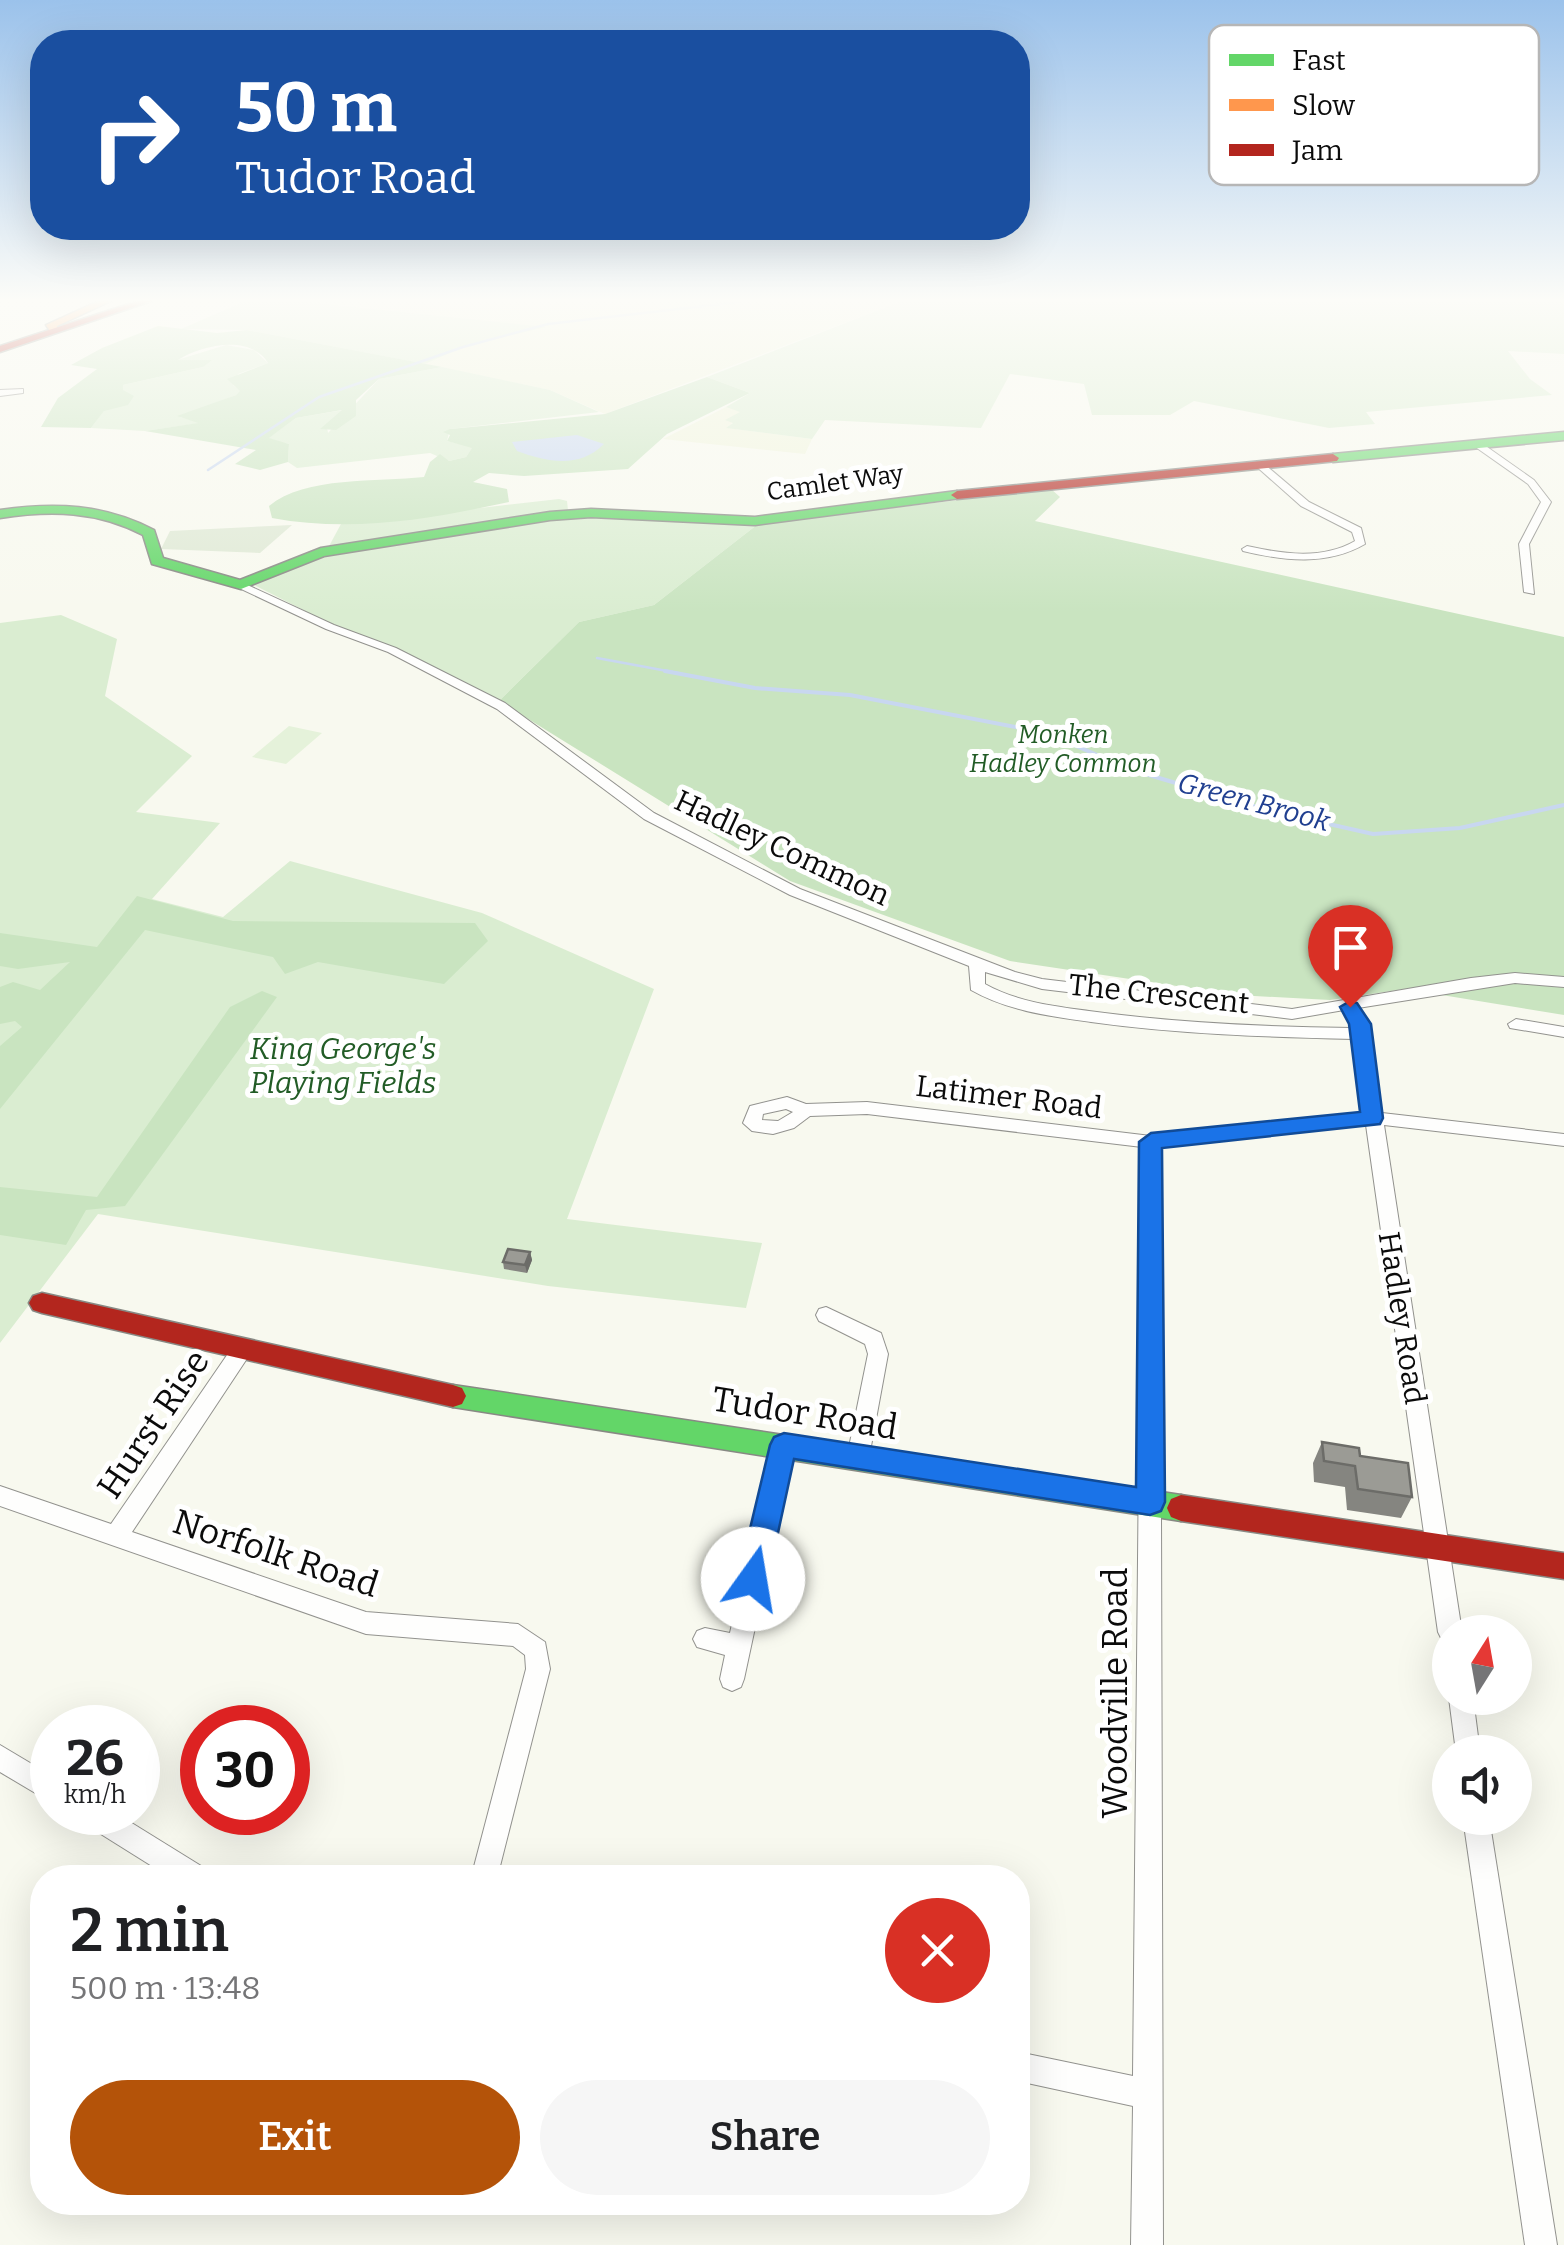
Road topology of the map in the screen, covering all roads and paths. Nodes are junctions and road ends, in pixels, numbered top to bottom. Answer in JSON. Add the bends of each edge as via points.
{"nodes":[{"id":1,"x":1564,"y":436,"type":"edge"},
{"id":2,"x":1477,"y":444,"type":"junction"},
{"id":3,"x":1260,"y":465,"type":"junction"},
{"id":4,"x":7,"y":509,"type":"edge"},
{"id":5,"x":1247,"y":548,"type":"dead end"},
{"id":6,"x":242,"y":585,"type":"junction"},
{"id":7,"x":1530,"y":592,"type":"dead end"},
{"id":8,"x":977,"y":964,"type":"junction"},
{"id":9,"x":1564,"y":982,"type":"edge"},
{"id":10,"x":1350,"y":1007,"type":"junction"},
{"id":11,"x":1516,"y":1024,"type":"dead end"},
{"id":12,"x":1564,"y":1032,"type":"edge"},
{"id":13,"x":1361,"y":1034,"type":"junction"},
{"id":14,"x":804,"y":1110,"type":"dead end"},
{"id":15,"x":1372,"y":1118,"type":"junction"},
{"id":16,"x":1564,"y":1140,"type":"edge"},
{"id":17,"x":1151,"y":1142,"type":"junction"},
{"id":18,"x":42,"y":1303,"type":"dead end"},
{"id":19,"x":826,"y":1315,"type":"dead end"},
{"id":20,"x":244,"y":1348,"type":"junction"},
{"id":21,"x":784,"y":1445,"type":"junction"},
{"id":22,"x":858,"y":1457,"type":"junction"},
{"id":23,"x":0,"y":1496,"type":"edge"},
{"id":24,"x":1150,"y":1502,"type":"junction"},
{"id":25,"x":116,"y":1536,"type":"junction"},
{"id":26,"x":1436,"y":1546,"type":"junction"},
{"id":27,"x":1564,"y":1566,"type":"edge"},
{"id":28,"x":1447,"y":1615,"type":"edge"},
{"id":29,"x":705,"y":1638,"type":"dead end"},
{"id":30,"x":737,"y":1646,"type":"junction"},
{"id":31,"x":732,"y":1678,"type":"dead end"},
{"id":32,"x":0,"y":1758,"type":"edge"},
{"id":33,"x":30,"y":1776,"type":"edge"},
{"id":34,"x":126,"y":1835,"type":"edge"},
{"id":35,"x":1479,"y":1835,"type":"edge"},
{"id":36,"x":175,"y":1865,"type":"edge"},
{"id":37,"x":487,"y":1865,"type":"edge"},
{"id":38,"x":1030,"y":2069,"type":"edge"},
{"id":39,"x":1148,"y":2094,"type":"junction"},
{"id":40,"x":1147,"y":2245,"type":"edge"},
{"id":41,"x":1541,"y":2245,"type":"edge"}],
"edges":[{"from":1,"to":2,"type":"street","name":"Camlet Way"},
{"from":2,"to":3,"type":"street","name":"Camlet Way"},
{"from":2,"to":7,"type":"street","via":[[1544,496],[1546,507],[1524,544]]},
{"from":3,"to":5,"type":"street","via":[[1305,504],[1357,530],[1361,542],[1324,555]]},
{"from":3,"to":6,"type":"street","name":"Camlet Way","via":[[756,521],[550,516],[312,554]]},
{"from":4,"to":6,"type":"street","via":[[76,510],[142,528],[157,561]]},
{"from":6,"to":8,"type":"street","name":"Hadley Common","via":[[501,706],[649,816],[769,878]]},
{"from":8,"to":10,"type":"street","name":"Hadley Common","via":[[1042,984],[1243,1010],[1292,1014]]},
{"from":8,"to":13,"type":"street","name":"The Crescent","via":[[977,986],[994,997],[1056,1011],[1165,1028]]},
{"from":9,"to":10,"type":"street","name":"Hadley Common","via":[[1486,981]]},
{"from":10,"to":13,"type":"street","name":"Hadley Road"},
{"from":11,"to":12,"type":"street"},
{"from":13,"to":15,"type":"street","name":"Hadley Road"},
{"from":14,"to":17,"type":"street","name":"Latimer Road","via":[[867,1108]]},
{"from":15,"to":16,"type":"street","name":"Latimer Road"},
{"from":15,"to":17,"type":"street","name":"Latimer Road"},
{"from":15,"to":26,"type":"street","name":"Hadley Road"},
{"from":17,"to":24,"type":"street","name":"Woodville Road"},
{"from":18,"to":20,"type":"street","name":"Tudor Road"},
{"from":19,"to":22,"type":"street","via":[[883,1335]]},
{"from":20,"to":21,"type":"street","name":"Tudor Road","via":[[478,1402]]},
{"from":20,"to":25,"type":"street","name":"Hurst Rise"},
{"from":21,"to":22,"type":"street","name":"Tudor Road"},
{"from":21,"to":30,"type":"street"},
{"from":22,"to":24,"type":"street","name":"Tudor Road"},
{"from":23,"to":25,"type":"street","name":"Norfolk Road"},
{"from":24,"to":26,"type":"street","name":"Tudor Road"},
{"from":24,"to":39,"type":"street","name":"Woodville Road"},
{"from":25,"to":37,"type":"street","name":"Norfolk Road","via":[[366,1623],[530,1640],[538,1669]]},
{"from":26,"to":27,"type":"street","name":"Tudor Road"},
{"from":26,"to":28,"type":"street","name":"Hadley Road"},
{"from":29,"to":30,"type":"street"},
{"from":30,"to":31,"type":"street"},
{"from":32,"to":33,"type":"street"},
{"from":34,"to":36,"type":"street"},
{"from":35,"to":41,"type":"street"},
{"from":38,"to":39,"type":"street"},
{"from":39,"to":40,"type":"street","name":"Woodville Road"}]}
